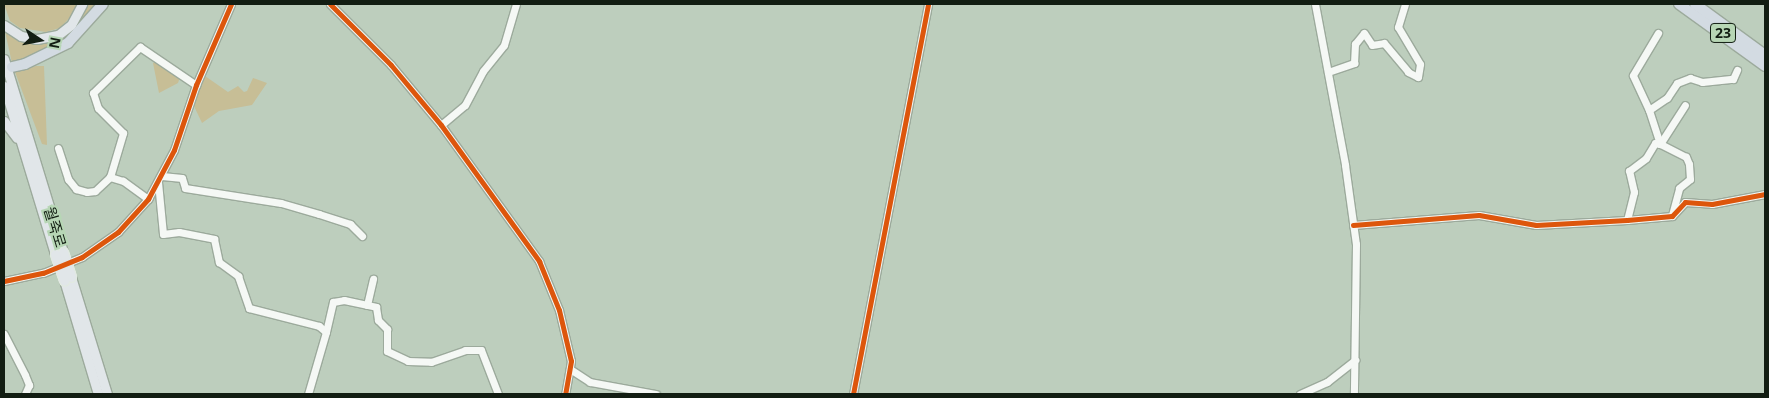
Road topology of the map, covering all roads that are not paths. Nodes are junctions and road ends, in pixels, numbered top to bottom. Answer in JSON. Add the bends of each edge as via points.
{"nodes":[{"id":1,"x":82,"y":4,"type":"edge"},
{"id":2,"x":103,"y":4,"type":"edge"},
{"id":3,"x":231,"y":4,"type":"edge"},
{"id":4,"x":330,"y":4,"type":"edge"},
{"id":5,"x":516,"y":4,"type":"edge"},
{"id":6,"x":928,"y":4,"type":"edge"},
{"id":7,"x":1315,"y":4,"type":"edge"},
{"id":8,"x":1405,"y":4,"type":"edge"},
{"id":9,"x":1679,"y":4,"type":"edge"},
{"id":10,"x":1695,"y":4,"type":"edge"},
{"id":11,"x":4,"y":25,"type":"edge"},
{"id":12,"x":1658,"y":33,"type":"dead end"},
{"id":13,"x":1765,"y":55,"type":"edge"},
{"id":14,"x":4,"y":59,"type":"edge"},
{"id":15,"x":1765,"y":66,"type":"edge"},
{"id":16,"x":12,"y":67,"type":"dead end"},
{"id":17,"x":1737,"y":70,"type":"dead end"},
{"id":18,"x":1328,"y":72,"type":"junction"},
{"id":19,"x":196,"y":85,"type":"junction"},
{"id":20,"x":4,"y":86,"type":"edge"},
{"id":21,"x":1685,"y":104,"type":"dead end"},
{"id":22,"x":1648,"y":110,"type":"junction"},
{"id":23,"x":4,"y":121,"type":"edge"},
{"id":24,"x":441,"y":125,"type":"junction"},
{"id":25,"x":22,"y":144,"type":"junction"},
{"id":26,"x":1660,"y":144,"type":"junction"},
{"id":27,"x":58,"y":148,"type":"dead end"},
{"id":28,"x":110,"y":177,"type":"junction"},
{"id":29,"x":160,"y":179,"type":"junction"},
{"id":30,"x":1765,"y":194,"type":"edge"},
{"id":31,"x":148,"y":199,"type":"junction"},
{"id":32,"x":1672,"y":216,"type":"junction"},
{"id":33,"x":1627,"y":220,"type":"junction"},
{"id":34,"x":1353,"y":225,"type":"junction"},
{"id":35,"x":362,"y":236,"type":"dead end"},
{"id":36,"x":59,"y":253,"type":"junction"},
{"id":37,"x":67,"y":279,"type":"junction"},
{"id":38,"x":373,"y":279,"type":"dead end"},
{"id":39,"x":4,"y":281,"type":"edge"},
{"id":40,"x":367,"y":305,"type":"junction"},
{"id":41,"x":326,"y":332,"type":"junction"},
{"id":42,"x":4,"y":334,"type":"edge"},
{"id":43,"x":1355,"y":360,"type":"junction"},
{"id":44,"x":570,"y":369,"type":"junction"},
{"id":45,"x":25,"y":394,"type":"edge"},
{"id":46,"x":98,"y":394,"type":"edge"},
{"id":47,"x":107,"y":394,"type":"edge"},
{"id":48,"x":308,"y":394,"type":"edge"},
{"id":49,"x":498,"y":394,"type":"edge"},
{"id":50,"x":564,"y":394,"type":"edge"},
{"id":51,"x":656,"y":394,"type":"edge"},
{"id":52,"x":853,"y":394,"type":"edge"},
{"id":53,"x":1300,"y":394,"type":"edge"},
{"id":54,"x":1354,"y":394,"type":"edge"}],
"edges":[{"from":1,"to":11,"type":"main road","via":[[71,25],[58,35],[37,39],[22,36]]},
{"from":2,"to":16,"type":"highway","via":[[68,43]]},
{"from":3,"to":19,"type":"street"},
{"from":4,"to":24,"type":"street","via":[[391,64]]},
{"from":5,"to":24,"type":"street","via":[[504,45],[483,71],[465,105]]},
{"from":6,"to":52,"type":"street"},
{"from":7,"to":18,"type":"street"},
{"from":8,"to":18,"type":"street","via":[[1398,27],[1420,64],[1418,77],[1408,72],[1384,43],[1372,45],[1364,33],[1355,44],[1354,64]]},
{"from":9,"to":15,"type":"highway","number":"23"},
{"from":10,"to":13,"type":"highway","number":"23"},
{"from":12,"to":22,"type":"street","via":[[1633,76]]},
{"from":14,"to":36,"type":"main road","name":"월죽로"},
{"from":17,"to":22,"type":"street","via":[[1733,79],[1702,82],[1690,78],[1677,83],[1667,98]]},
{"from":18,"to":34,"type":"street"},
{"from":19,"to":28,"type":"street","via":[[140,47],[94,93],[98,108],[124,133]]},
{"from":19,"to":29,"type":"street"},
{"from":20,"to":25,"type":"main road","name":"월죽로"},
{"from":21,"to":26,"type":"street"},
{"from":22,"to":26,"type":"street"},
{"from":23,"to":25,"type":"main road"},
{"from":24,"to":44,"type":"street","via":[[539,261],[559,310]]},
{"from":25,"to":36,"type":"main road","name":"월죽로"},
{"from":26,"to":32,"type":"street","via":[[1686,157],[1689,164],[1690,179],[1679,188]]},
{"from":26,"to":33,"type":"street","via":[[1655,143],[1646,158],[1629,171],[1634,192]]},
{"from":27,"to":28,"type":"street","via":[[68,178],[76,188],[95,191]]},
{"from":28,"to":31,"type":"street"},
{"from":29,"to":31,"type":"street"},
{"from":29,"to":35,"type":"street","via":[[182,178],[185,188],[281,203],[350,224]]},
{"from":29,"to":41,"type":"street","via":[[163,234],[180,232],[214,239],[220,262],[238,276],[249,308],[319,326]]},
{"from":30,"to":32,"type":"street","via":[[1712,204],[1685,202]]},
{"from":31,"to":39,"type":"street","via":[[118,232],[82,257],[42,273]]},
{"from":32,"to":33,"type":"street"},
{"from":33,"to":34,"type":"street","via":[[1536,225],[1479,216]]},
{"from":34,"to":43,"type":"street"},
{"from":36,"to":37,"type":"main road","bridge":true},
{"from":37,"to":46,"type":"main road"},
{"from":37,"to":47,"type":"main road"},
{"from":38,"to":40,"type":"street"},
{"from":40,"to":41,"type":"street","via":[[344,300],[333,302]]},
{"from":40,"to":49,"type":"street","via":[[376,307],[378,320],[387,329],[387,351],[408,362],[431,362],[466,350],[481,350]]},
{"from":41,"to":48,"type":"street"},
{"from":42,"to":45,"type":"street","via":[[29,384]]},
{"from":43,"to":53,"type":"street","via":[[1326,382]]},
{"from":43,"to":54,"type":"street"},
{"from":44,"to":50,"type":"street"},
{"from":44,"to":51,"type":"street","via":[[590,382]]}]}
